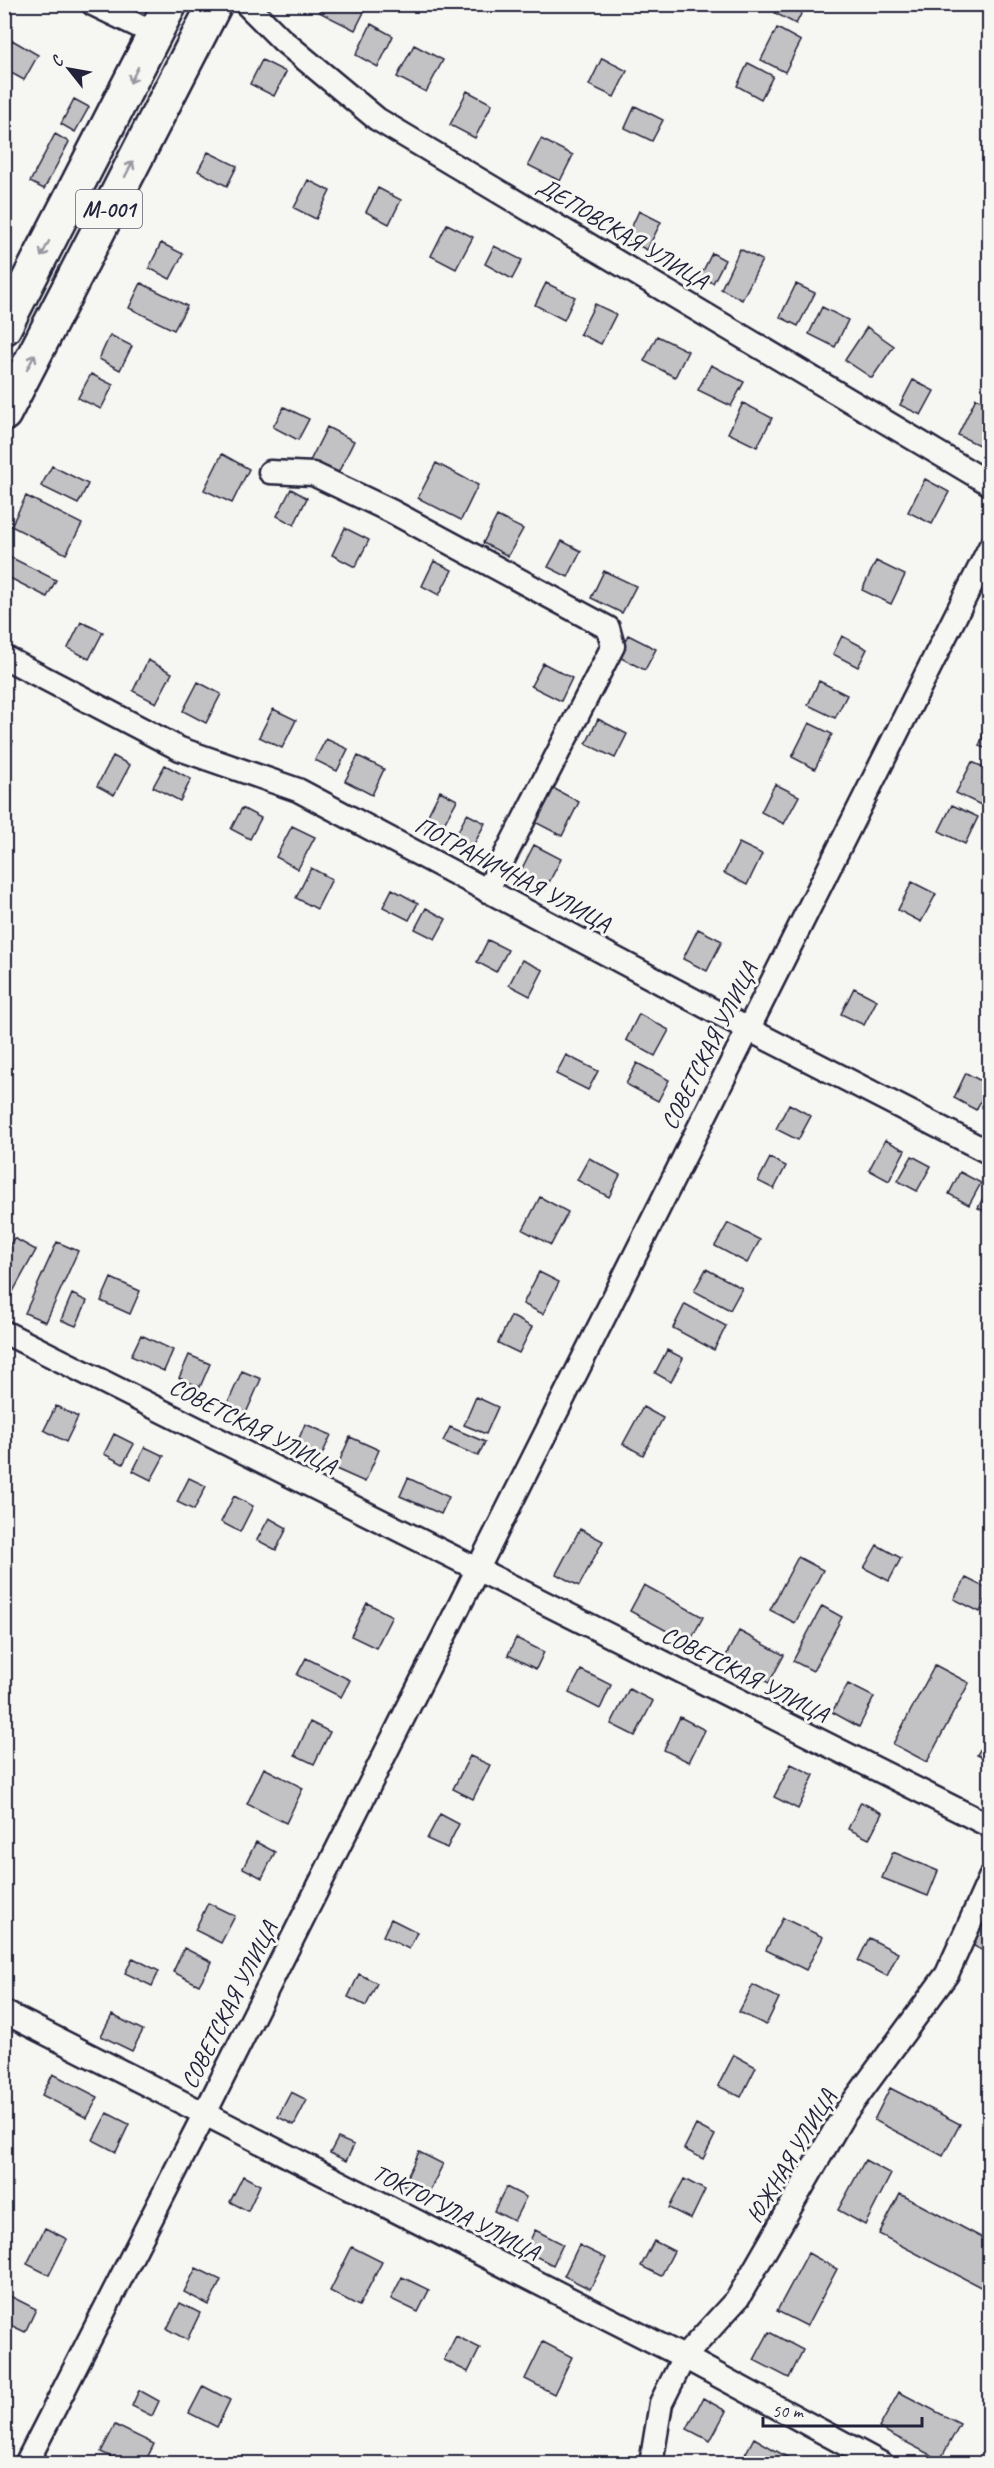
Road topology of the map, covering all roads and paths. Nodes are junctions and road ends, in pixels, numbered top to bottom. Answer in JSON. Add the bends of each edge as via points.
{"nodes":[{"id":1,"x":93,"y":4,"type":"edge"},
{"id":2,"x":170,"y":4,"type":"edge"},
{"id":3,"x":214,"y":4,"type":"edge"},
{"id":4,"x":246,"y":4,"type":"edge"},
{"id":5,"x":155,"y":34,"type":"junction"},
{"id":6,"x":4,"y":328,"type":"edge"},
{"id":7,"x":4,"y":414,"type":"edge"},
{"id":8,"x":270,"y":472,"type":"dead end"},
{"id":9,"x":990,"y":484,"type":"edge"},
{"id":10,"x":990,"y":547,"type":"edge"},
{"id":11,"x":4,"y":657,"type":"edge"},
{"id":12,"x":487,"y":891,"type":"junction"},
{"id":13,"x":748,"y":1029,"type":"junction"},
{"id":14,"x":990,"y":1154,"type":"edge"},
{"id":15,"x":4,"y":1332,"type":"edge"},
{"id":16,"x":477,"y":1569,"type":"junction"},
{"id":17,"x":990,"y":1826,"type":"edge"},
{"id":18,"x":990,"y":1878,"type":"edge"},
{"id":19,"x":4,"y":2012,"type":"edge"},
{"id":20,"x":204,"y":2115,"type":"junction"},
{"id":21,"x":684,"y":2357,"type":"junction"},
{"id":22,"x":26,"y":2463,"type":"edge"},
{"id":23,"x":651,"y":2463,"type":"edge"},
{"id":24,"x":882,"y":2463,"type":"edge"}],
"edges":[{"from":1,"to":5,"type":"street"},
{"from":2,"to":5,"type":"main road","number":"M-001"},
{"from":7,"to":3,"type":"main road","number":"M-001","one_way":true},
{"from":4,"to":9,"type":"street","name":"ДЕПОВСКАЯ УЛИЦА","via":[[282,40],[377,119]]},
{"from":5,"to":6,"type":"main road","number":"M-001","one_way":true},
{"from":8,"to":12,"type":"street","via":[[313,474],[391,511],[608,628],[613,646]]},
{"from":10,"to":13,"type":"street","name":"СОВЕТСКАЯ УЛИЦА"},
{"from":11,"to":12,"type":"street","name":"ПОГРАНИЧНАЯ УЛИЦА","via":[[180,749],[298,790]]},
{"from":12,"to":13,"type":"street","name":"ПОГРАНИЧНАЯ УЛИЦА"},
{"from":13,"to":14,"type":"street","name":"ПОГРАНИЧНАЯ УЛИЦА"},
{"from":13,"to":16,"type":"street","name":"СОВЕТСКАЯ УЛИЦА"},
{"from":15,"to":16,"type":"street","name":"СОВЕТСКАЯ УЛИЦА"},
{"from":16,"to":17,"type":"street","name":"СОВЕТСКАЯ УЛИЦА"},
{"from":16,"to":20,"type":"street","name":"СОВЕТСКАЯ УЛИЦА"},
{"from":18,"to":21,"type":"street","name":"ЮЖНАЯ УЛИЦА","via":[[947,1974],[843,2116],[738,2298]]},
{"from":19,"to":20,"type":"street","name":"ТОКТОГУЛА УЛИЦА"},
{"from":20,"to":21,"type":"street","name":"ТОКТОГУЛА УЛИЦА"},
{"from":20,"to":22,"type":"street","name":"СОВЕТСКАЯ УЛИЦА"},
{"from":21,"to":23,"type":"street","name":"ЮЖНАЯ УЛИЦА","via":[[661,2403]]},
{"from":21,"to":24,"type":"street","name":"ТОКТОГУЛА УЛИЦА"}]}
